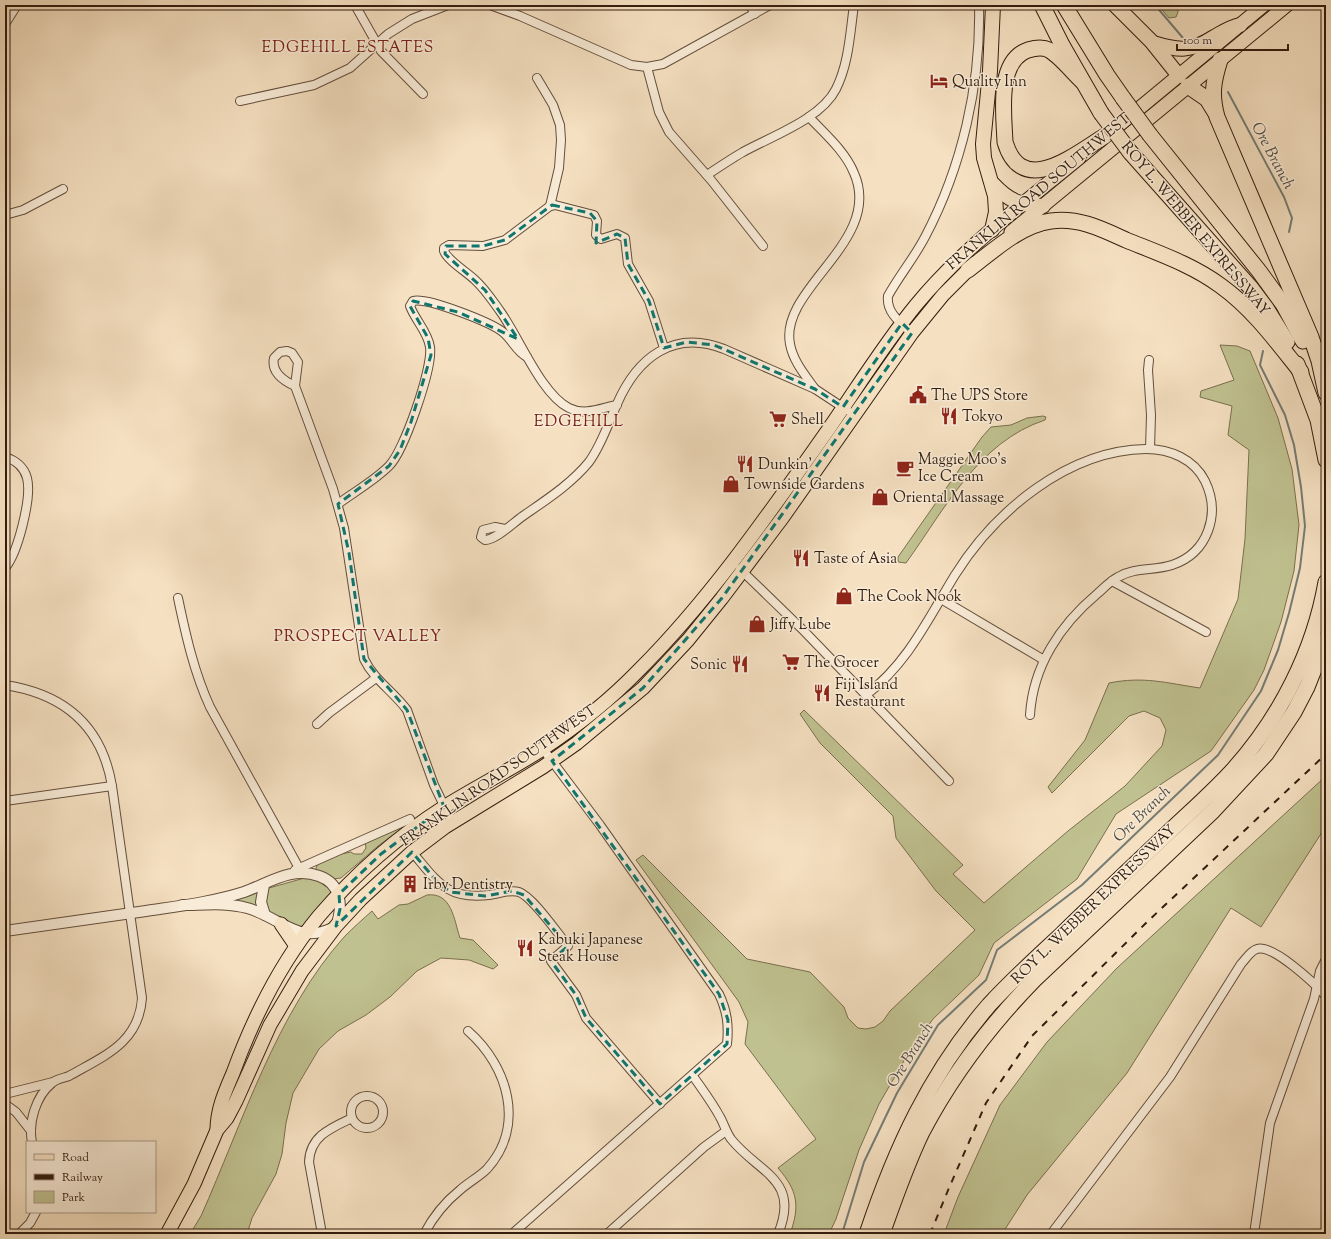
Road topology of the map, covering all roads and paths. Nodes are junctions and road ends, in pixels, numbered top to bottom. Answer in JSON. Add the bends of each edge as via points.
{"nodes":[{"id":1,"x":17,"y":5,"type":"edge"},
{"id":2,"x":355,"y":5,"type":"edge"},
{"id":3,"x":448,"y":5,"type":"edge"},
{"id":4,"x":490,"y":5,"type":"edge"},
{"id":5,"x":750,"y":5,"type":"edge"},
{"id":6,"x":770,"y":5,"type":"edge"},
{"id":7,"x":854,"y":5,"type":"edge"},
{"id":8,"x":979,"y":5,"type":"edge"},
{"id":9,"x":993,"y":5,"type":"edge"},
{"id":10,"x":1042,"y":5,"type":"edge"},
{"id":11,"x":1064,"y":5,"type":"edge"},
{"id":12,"x":1115,"y":5,"type":"edge"},
{"id":13,"x":1264,"y":5,"type":"edge"},
{"id":14,"x":1287,"y":5,"type":"edge"},
{"id":15,"x":514,"y":9,"type":"edge"},
{"id":16,"x":755,"y":14,"type":"junction"},
{"id":17,"x":5,"y":24,"type":"edge"},
{"id":18,"x":1240,"y":25,"type":"junction"},
{"id":19,"x":376,"y":43,"type":"junction"},
{"id":20,"x":1152,"y":43,"type":"junction"},
{"id":21,"x":1220,"y":60,"type":"junction"},
{"id":22,"x":647,"y":67,"type":"junction"},
{"id":23,"x":537,"y":78,"type":"dead end"},
{"id":24,"x":1184,"y":81,"type":"junction"},
{"id":25,"x":1083,"y":82,"type":"junction"},
{"id":26,"x":423,"y":94,"type":"dead end"},
{"id":27,"x":240,"y":100,"type":"dead end"},
{"id":28,"x":809,"y":117,"type":"junction"},
{"id":29,"x":1217,"y":117,"type":"junction"},
{"id":30,"x":1106,"y":136,"type":"junction"},
{"id":31,"x":707,"y":175,"type":"junction"},
{"id":32,"x":993,"y":184,"type":"junction"},
{"id":33,"x":63,"y":189,"type":"dead end"},
{"id":34,"x":1022,"y":205,"type":"junction"},
{"id":35,"x":550,"y":206,"type":"junction"},
{"id":36,"x":1043,"y":206,"type":"junction"},
{"id":37,"x":5,"y":215,"type":"edge"},
{"id":38,"x":992,"y":230,"type":"junction"},
{"id":39,"x":763,"y":246,"type":"dead end"},
{"id":40,"x":968,"y":270,"type":"junction"},
{"id":41,"x":902,"y":323,"type":"junction"},
{"id":42,"x":912,"y":333,"type":"junction"},
{"id":43,"x":664,"y":348,"type":"junction"},
{"id":44,"x":528,"y":357,"type":"junction"},
{"id":45,"x":1149,"y":360,"type":"dead end"},
{"id":46,"x":1301,"y":372,"type":"junction"},
{"id":47,"x":296,"y":386,"type":"dead end"},
{"id":48,"x":815,"y":389,"type":"junction"},
{"id":49,"x":1326,"y":393,"type":"edge"},
{"id":50,"x":617,"y":405,"type":"junction"},
{"id":51,"x":843,"y":408,"type":"junction"},
{"id":52,"x":855,"y":416,"type":"junction"},
{"id":53,"x":1150,"y":449,"type":"junction"},
{"id":54,"x":5,"y":457,"type":"edge"},
{"id":55,"x":1326,"y":460,"type":"edge"},
{"id":56,"x":338,"y":504,"type":"junction"},
{"id":57,"x":505,"y":529,"type":"dead end"},
{"id":58,"x":732,"y":562,"type":"junction"},
{"id":59,"x":5,"y":568,"type":"edge"},
{"id":60,"x":743,"y":571,"type":"junction"},
{"id":61,"x":1112,"y":581,"type":"junction"},
{"id":62,"x":1326,"y":582,"type":"edge"},
{"id":63,"x":178,"y":598,"type":"dead end"},
{"id":64,"x":941,"y":599,"type":"junction"},
{"id":65,"x":1206,"y":632,"type":"dead end"},
{"id":66,"x":1326,"y":640,"type":"edge"},
{"id":67,"x":1044,"y":660,"type":"junction"},
{"id":68,"x":376,"y":678,"type":"junction"},
{"id":69,"x":5,"y":685,"type":"edge"},
{"id":70,"x":866,"y":694,"type":"junction"},
{"id":71,"x":1030,"y":715,"type":"dead end"},
{"id":72,"x":317,"y":724,"type":"dead end"},
{"id":73,"x":543,"y":749,"type":"junction"},
{"id":74,"x":552,"y":761,"type":"junction"},
{"id":75,"x":949,"y":781,"type":"dead end"},
{"id":76,"x":112,"y":786,"type":"junction"},
{"id":77,"x":5,"y":801,"type":"edge"},
{"id":78,"x":444,"y":807,"type":"junction"},
{"id":79,"x":410,"y":819,"type":"dead end"},
{"id":80,"x":452,"y":822,"type":"junction"},
{"id":81,"x":412,"y":852,"type":"junction"},
{"id":82,"x":299,"y":868,"type":"junction"},
{"id":83,"x":283,"y":875,"type":"junction"},
{"id":84,"x":264,"y":885,"type":"junction"},
{"id":85,"x":339,"y":894,"type":"junction"},
{"id":86,"x":182,"y":905,"type":"junction"},
{"id":87,"x":130,"y":913,"type":"junction"},
{"id":88,"x":265,"y":915,"type":"junction"},
{"id":89,"x":281,"y":924,"type":"junction"},
{"id":90,"x":336,"y":926,"type":"junction"},
{"id":91,"x":5,"y":931,"type":"edge"},
{"id":92,"x":305,"y":934,"type":"junction"},
{"id":93,"x":296,"y":946,"type":"junction"},
{"id":94,"x":1326,"y":959,"type":"edge"},
{"id":95,"x":1316,"y":985,"type":"junction"},
{"id":96,"x":1326,"y":996,"type":"edge"},
{"id":97,"x":468,"y":1031,"type":"dead end"},
{"id":98,"x":693,"y":1076,"type":"junction"},
{"id":99,"x":52,"y":1082,"type":"junction"},
{"id":100,"x":5,"y":1094,"type":"edge"},
{"id":101,"x":5,"y":1104,"type":"edge"},
{"id":102,"x":660,"y":1104,"type":"junction"},
{"id":103,"x":352,"y":1118,"type":"junction"},
{"id":104,"x":217,"y":1130,"type":"junction"},
{"id":105,"x":31,"y":1131,"type":"junction"},
{"id":106,"x":726,"y":1131,"type":"junction"},
{"id":107,"x":32,"y":1141,"type":"edge"},
{"id":108,"x":35,"y":1213,"type":"edge"},
{"id":109,"x":19,"y":1234,"type":"edge"},
{"id":110,"x":167,"y":1234,"type":"edge"},
{"id":111,"x":322,"y":1234,"type":"edge"},
{"id":112,"x":424,"y":1234,"type":"edge"},
{"id":113,"x":512,"y":1234,"type":"edge"},
{"id":114,"x":607,"y":1234,"type":"edge"},
{"id":115,"x":778,"y":1234,"type":"edge"},
{"id":116,"x":867,"y":1234,"type":"edge"},
{"id":117,"x":882,"y":1234,"type":"edge"},
{"id":118,"x":1051,"y":1234,"type":"edge"},
{"id":119,"x":1254,"y":1234,"type":"edge"}],
"edges":[{"from":1,"to":17,"type":"street"},
{"from":2,"to":19,"type":"street"},
{"from":3,"to":19,"type":"street","via":[[412,19]]},
{"from":4,"to":15,"type":"street"},
{"from":5,"to":16,"type":"street"},
{"from":6,"to":16,"type":"street"},
{"from":7,"to":28,"type":"street","via":[[848,52],[841,77],[833,94]]},
{"from":8,"to":41,"type":"street","via":[[976,70],[956,163],[925,238],[888,296],[888,308]]},
{"from":9,"to":32,"type":"highway","via":[[991,64],[983,144],[984,158]]},
{"from":10,"to":25,"type":"highway","name":"ROY L. WEBBER EXPRESSWAY"},
{"from":11,"to":49,"type":"highway","name":"ROY L. WEBBER EXPRESSWAY","bridge":true,"via":[[1107,75],[1150,135],[1283,304],[1312,358]]},
{"from":12,"to":20,"type":"highway"},
{"from":13,"to":18,"type":"main road"},
{"from":14,"to":21,"type":"main road"},
{"from":15,"to":22,"type":"street","via":[[631,65]]},
{"from":16,"to":22,"type":"street","via":[[663,64]]},
{"from":18,"to":20,"type":"highway","via":[[1230,27],[1200,46],[1189,49],[1168,48]]},
{"from":18,"to":24,"type":"main road"},
{"from":19,"to":26,"type":"street"},
{"from":19,"to":27,"type":"street","via":[[350,68],[314,85]]},
{"from":20,"to":24,"type":"highway"},
{"from":21,"to":24,"type":"main road"},
{"from":21,"to":29,"type":"highway","via":[[1214,80],[1213,100]]},
{"from":22,"to":31,"type":"street","via":[[663,122]]},
{"from":23,"to":35,"type":"street","via":[[553,105],[560,125],[560,168]]},
{"from":24,"to":29,"type":"highway","via":[[1206,99]]},
{"from":24,"to":30,"type":"main road","name":"FRANKLIN ROAD SOUTHWEST"},
{"from":24,"to":36,"type":"main road","name":"FRANKLIN ROAD SOUTHWEST"},
{"from":25,"to":30,"type":"highway","via":[[1058,57],[1044,49],[1031,49],[1016,56],[1005,81],[1007,151],[1023,168],[1036,171],[1055,165]]},
{"from":25,"to":46,"type":"highway","name":"ROY L. WEBBER EXPRESSWAY","bridge":true,"via":[[1130,152],[1251,288],[1279,328]]},
{"from":28,"to":31,"type":"street"},
{"from":28,"to":48,"type":"street","via":[[850,164],[855,174],[859,195],[856,218],[847,239],[798,307],[790,328],[792,352]]},
{"from":29,"to":49,"type":"highway","via":[[1311,337]]},
{"from":30,"to":34,"type":"main road","name":"FRANKLIN ROAD SOUTHWEST"},
{"from":31,"to":39,"type":"street"},
{"from":32,"to":34,"type":"highway","via":[[1007,198]]},
{"from":32,"to":38,"type":"highway","via":[[996,212]]},
{"from":33,"to":37,"type":"street","via":[[23,210]]},
{"from":34,"to":36,"type":"highway"},
{"from":34,"to":38,"type":"main road","name":"FRANKLIN ROAD SOUTHWEST"},
{"from":35,"to":43,"type":"street","via":[[594,215],[597,221],[596,235],[601,239],[617,234],[625,238],[628,264],[649,301]]},
{"from":35,"to":44,"type":"street","via":[[504,240],[483,246],[444,248],[445,254],[489,296]]},
{"from":36,"to":40,"type":"main road","name":"FRANKLIN ROAD SOUTHWEST"},
{"from":38,"to":41,"type":"main road","name":"FRANKLIN ROAD SOUTHWEST","via":[[944,274]]},
{"from":40,"to":42,"type":"main road","name":"FRANKLIN ROAD SOUTHWEST","via":[[943,295]]},
{"from":40,"to":46,"type":"highway","via":[[1019,233],[1040,223],[1065,220],[1094,226],[1172,258],[1222,286],[1259,321]]},
{"from":41,"to":42,"type":"street"},
{"from":41,"to":51,"type":"main road","name":"FRANKLIN ROAD SOUTHWEST"},
{"from":42,"to":52,"type":"main road","name":"FRANKLIN ROAD SOUTHWEST"},
{"from":43,"to":48,"type":"street","via":[[687,342],[714,345]]},
{"from":43,"to":50,"type":"street","via":[[641,366],[623,391]]},
{"from":44,"to":50,"type":"street","via":[[559,401],[570,408],[588,412]]},
{"from":44,"to":56,"type":"street","via":[[515,348],[503,332],[492,326],[430,302],[414,300],[410,306],[428,338],[430,355],[411,422],[400,450],[389,466]]},
{"from":45,"to":53,"type":"street"},
{"from":46,"to":55,"type":"highway","name":"ROY L. WEBBER EXPRESSWAY","via":[[1318,420]]},
{"from":47,"to":56,"type":"street"},
{"from":48,"to":51,"type":"street"},
{"from":50,"to":57,"type":"street","via":[[599,446],[579,473]]},
{"from":51,"to":52,"type":"street"},
{"from":51,"to":58,"type":"main road","name":"FRANKLIN ROAD SOUTHWEST"},
{"from":52,"to":60,"type":"main road","name":"FRANKLIN ROAD SOUTHWEST"},
{"from":53,"to":61,"type":"street","via":[[1170,452],[1191,463],[1198,470],[1209,491],[1211,524],[1199,546],[1183,560],[1162,567],[1130,572]]},
{"from":53,"to":64,"type":"street","via":[[1117,452],[1087,460],[1050,478],[1036,488],[977,544]]},
{"from":54,"to":59,"type":"street","via":[[21,466],[28,483],[22,525]]},
{"from":56,"to":68,"type":"street","via":[[349,553],[361,650],[368,668]]},
{"from":58,"to":60,"type":"street"},
{"from":58,"to":73,"type":"main road","name":"FRANKLIN ROAD SOUTHWEST","via":[[636,674],[585,718]]},
{"from":60,"to":70,"type":"street"},
{"from":60,"to":74,"type":"main road","name":"FRANKLIN ROAD SOUTHWEST","via":[[688,640],[643,688]]},
{"from":61,"to":65,"type":"street"},
{"from":61,"to":67,"type":"street","via":[[1074,616]]},
{"from":62,"to":116,"type":"highway","name":"ROY L. WEBBER EXPRESSWAY","via":[[1319,613],[1302,663],[1272,720],[1233,770],[1009,985],[971,1028],[934,1082],[905,1135],[883,1185]]},
{"from":63,"to":82,"type":"street","via":[[200,685]]},
{"from":64,"to":67,"type":"street"},
{"from":64,"to":70,"type":"street","via":[[905,657],[888,677]]},
{"from":66,"to":117,"type":"highway","name":"ROY L. WEBBER EXPRESSWAY","via":[[1294,712],[1266,754],[1213,811],[1031,984],[972,1051],[922,1133]]},
{"from":67,"to":71,"type":"street","via":[[1033,688]]},
{"from":68,"to":72,"type":"street"},
{"from":68,"to":78,"type":"street","via":[[407,710]]},
{"from":69,"to":76,"type":"street","via":[[43,695],[60,703],[81,720],[99,744]]},
{"from":70,"to":75,"type":"street"},
{"from":73,"to":74,"type":"street"},
{"from":73,"to":78,"type":"main road","name":"FRANKLIN ROAD SOUTHWEST"},
{"from":74,"to":80,"type":"main road","name":"FRANKLIN ROAD SOUTHWEST"},
{"from":74,"to":98,"type":"street","via":[[614,845],[724,1004],[728,1020],[727,1044]]},
{"from":76,"to":77,"type":"street"},
{"from":76,"to":87,"type":"street"},
{"from":78,"to":80,"type":"street"},
{"from":78,"to":85,"type":"main road","name":"FRANKLIN ROAD SOUTHWEST","via":[[381,854]]},
{"from":79,"to":82,"type":"street"},
{"from":80,"to":81,"type":"main road","name":"FRANKLIN ROAD SOUTHWEST"},
{"from":81,"to":90,"type":"main road","name":"FRANKLIN ROAD SOUTHWEST","via":[[370,890]]},
{"from":81,"to":102,"type":"street","via":[[439,884],[451,892],[485,896],[512,891],[524,895],[546,917],[568,946],[551,960],[576,995],[586,1018]]},
{"from":82,"to":83,"type":"street"},
{"from":83,"to":84,"type":"street"},
{"from":83,"to":85,"type":"street","via":[[300,873],[320,876],[334,886]]},
{"from":84,"to":86,"type":"street"},
{"from":84,"to":88,"type":"street","via":[[261,902]]},
{"from":85,"to":90,"type":"street","via":[[340,909]]},
{"from":85,"to":92,"type":"main road","name":"FRANKLIN ROAD SOUTHWEST"},
{"from":86,"to":87,"type":"street"},
{"from":86,"to":88,"type":"street","via":[[235,905]]},
{"from":87,"to":91,"type":"street"},
{"from":87,"to":99,"type":"street","via":[[142,998],[142,1008],[135,1028],[119,1047],[66,1077]]},
{"from":88,"to":89,"type":"street"},
{"from":89,"to":92,"type":"street"},
{"from":89,"to":93,"type":"main road"},
{"from":90,"to":92,"type":"street","via":[[321,933]]},
{"from":90,"to":104,"type":"main road","name":"FRANKLIN ROAD SOUTHWEST","via":[[286,997],[262,1041],[227,1118]]},
{"from":92,"to":93,"type":"main road","name":"FRANKLIN ROAD SOUTHWEST"},
{"from":93,"to":104,"type":"main road","name":"FRANKLIN ROAD SOUTHWEST","via":[[268,991],[252,1024],[219,1108]]},
{"from":94,"to":95,"type":"street"},
{"from":95,"to":96,"type":"street"},
{"from":95,"to":118,"type":"street","via":[[1285,960],[1266,950],[1253,951],[1241,964],[1170,1077]]},
{"from":95,"to":119,"type":"street","via":[[1307,1019],[1270,1123]]},
{"from":97,"to":112,"type":"street","via":[[496,1064],[503,1080],[509,1106],[506,1134],[487,1168],[438,1211]]},
{"from":98,"to":102,"type":"street"},
{"from":98,"to":106,"type":"street","via":[[712,1103]]},
{"from":99,"to":100,"type":"street"},
{"from":99,"to":105,"type":"street","via":[[38,1102]]},
{"from":101,"to":105,"type":"street","via":[[16,1112]]},
{"from":102,"to":113,"type":"street"},
{"from":103,"to":103,"type":"street","via":[[363,1128],[375,1126],[383,1118],[383,1106],[378,1099],[364,1096],[353,1104]]},
{"from":103,"to":111,"type":"street","via":[[322,1134],[309,1154]]},
{"from":104,"to":110,"type":"main road","name":"FRANKLIN ROAD SOUTHWEST","via":[[194,1184]]},
{"from":105,"to":107,"type":"street"},
{"from":106,"to":114,"type":"street","via":[[704,1147]]},
{"from":106,"to":115,"type":"street","via":[[780,1188],[785,1214]]},
{"from":108,"to":109,"type":"street"}]}
